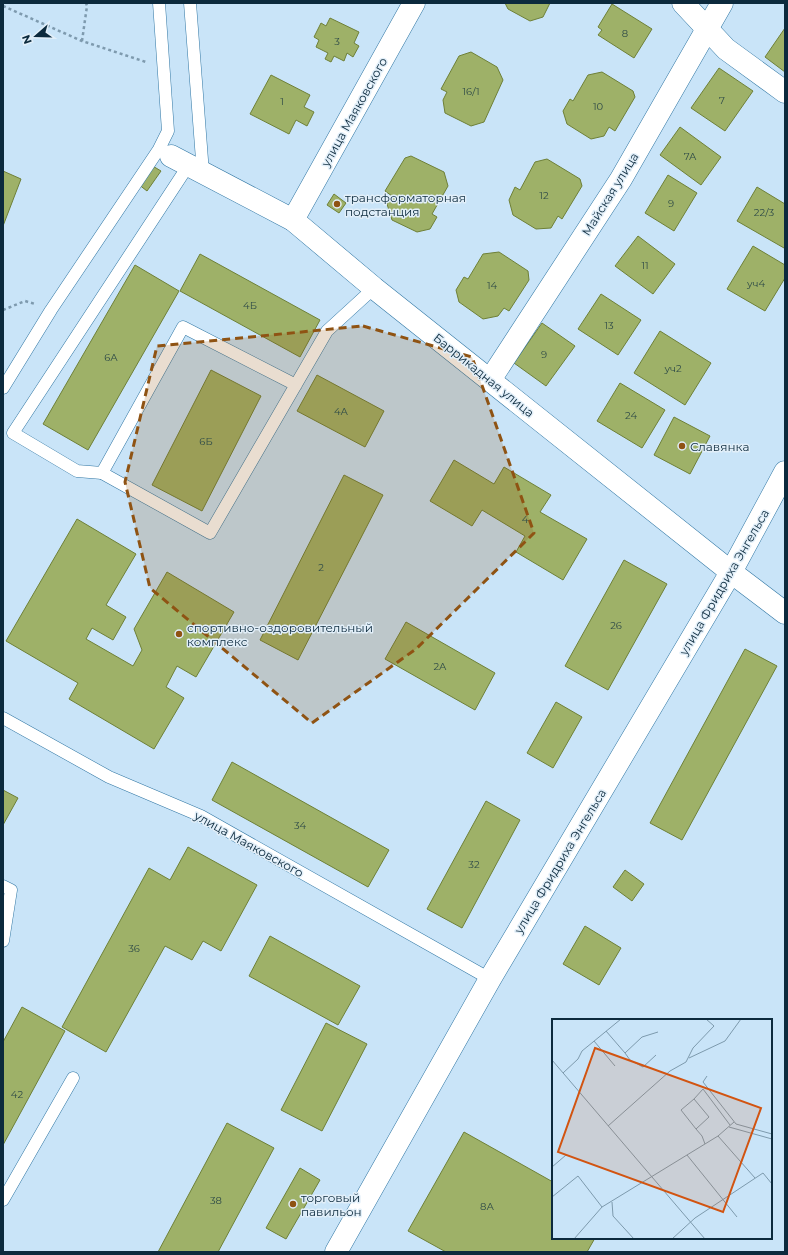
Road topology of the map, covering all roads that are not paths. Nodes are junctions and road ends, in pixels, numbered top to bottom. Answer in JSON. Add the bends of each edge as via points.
{"nodes":[{"id":1,"x":159,"y":3,"type":"edge"},
{"id":2,"x":190,"y":3,"type":"edge"},
{"id":3,"x":414,"y":3,"type":"edge"},
{"id":4,"x":683,"y":3,"type":"edge"},
{"id":5,"x":722,"y":3,"type":"edge"},
{"id":6,"x":706,"y":29,"type":"junction"},
{"id":7,"x":785,"y":92,"type":"edge"},
{"id":8,"x":180,"y":161,"type":"junction"},
{"id":9,"x":293,"y":220,"type":"junction"},
{"id":10,"x":374,"y":288,"type":"junction"},
{"id":11,"x":490,"y":380,"type":"junction"},
{"id":12,"x":296,"y":385,"type":"junction"},
{"id":13,"x":3,"y":388,"type":"edge"},
{"id":14,"x":785,"y":472,"type":"edge"},
{"id":15,"x":102,"y":473,"type":"junction"},
{"id":16,"x":731,"y":572,"type":"junction"},
{"id":17,"x":785,"y":613,"type":"edge"},
{"id":18,"x":3,"y":718,"type":"edge"},
{"id":19,"x":3,"y":886,"type":"edge"},
{"id":20,"x":3,"y":941,"type":"edge"},
{"id":21,"x":490,"y":980,"type":"junction"},
{"id":22,"x":73,"y":1078,"type":"dead end"},
{"id":23,"x":3,"y":1200,"type":"edge"},
{"id":24,"x":336,"y":1252,"type":"edge"}],
"edges":[{"from":1,"to":8,"type":"lane","via":[[168,131]]},
{"from":2,"to":8,"type":"lane"},
{"from":3,"to":9,"type":"street","name":"улица Маяковского"},
{"from":4,"to":6,"type":"street"},
{"from":5,"to":6,"type":"street","name":"Майская улица"},
{"from":6,"to":7,"type":"street","via":[[726,49]]},
{"from":6,"to":11,"type":"street","name":"Майская улица","via":[[621,178]]},
{"from":8,"to":9,"type":"street","name":"Баррикадная улица"},
{"from":8,"to":13,"type":"lane","via":[[51,310]]},
{"from":8,"to":15,"type":"lane","via":[[13,433],[77,471]]},
{"from":9,"to":10,"type":"street","name":"Баррикадная улица"},
{"from":10,"to":11,"type":"street","name":"Баррикадная улица"},
{"from":10,"to":12,"type":"lane","via":[[327,332]]},
{"from":11,"to":16,"type":"street","name":"Баррикадная улица"},
{"from":12,"to":15,"type":"lane","via":[[183,327]]},
{"from":12,"to":15,"type":"lane","via":[[210,533]]},
{"from":14,"to":16,"type":"street","name":"улица Фридриха Энгельса"},
{"from":16,"to":17,"type":"street","name":"Баррикадная улица"},
{"from":16,"to":21,"type":"street","name":"улица Фридриха Энгельса"},
{"from":18,"to":21,"type":"lane","name":"улица Маяковского","via":[[109,777],[201,816]]},
{"from":19,"to":20,"type":"lane","via":[[11,890]]},
{"from":21,"to":24,"type":"street","name":"улица Фридриха Энгельса"},
{"from":22,"to":23,"type":"lane"}]}
